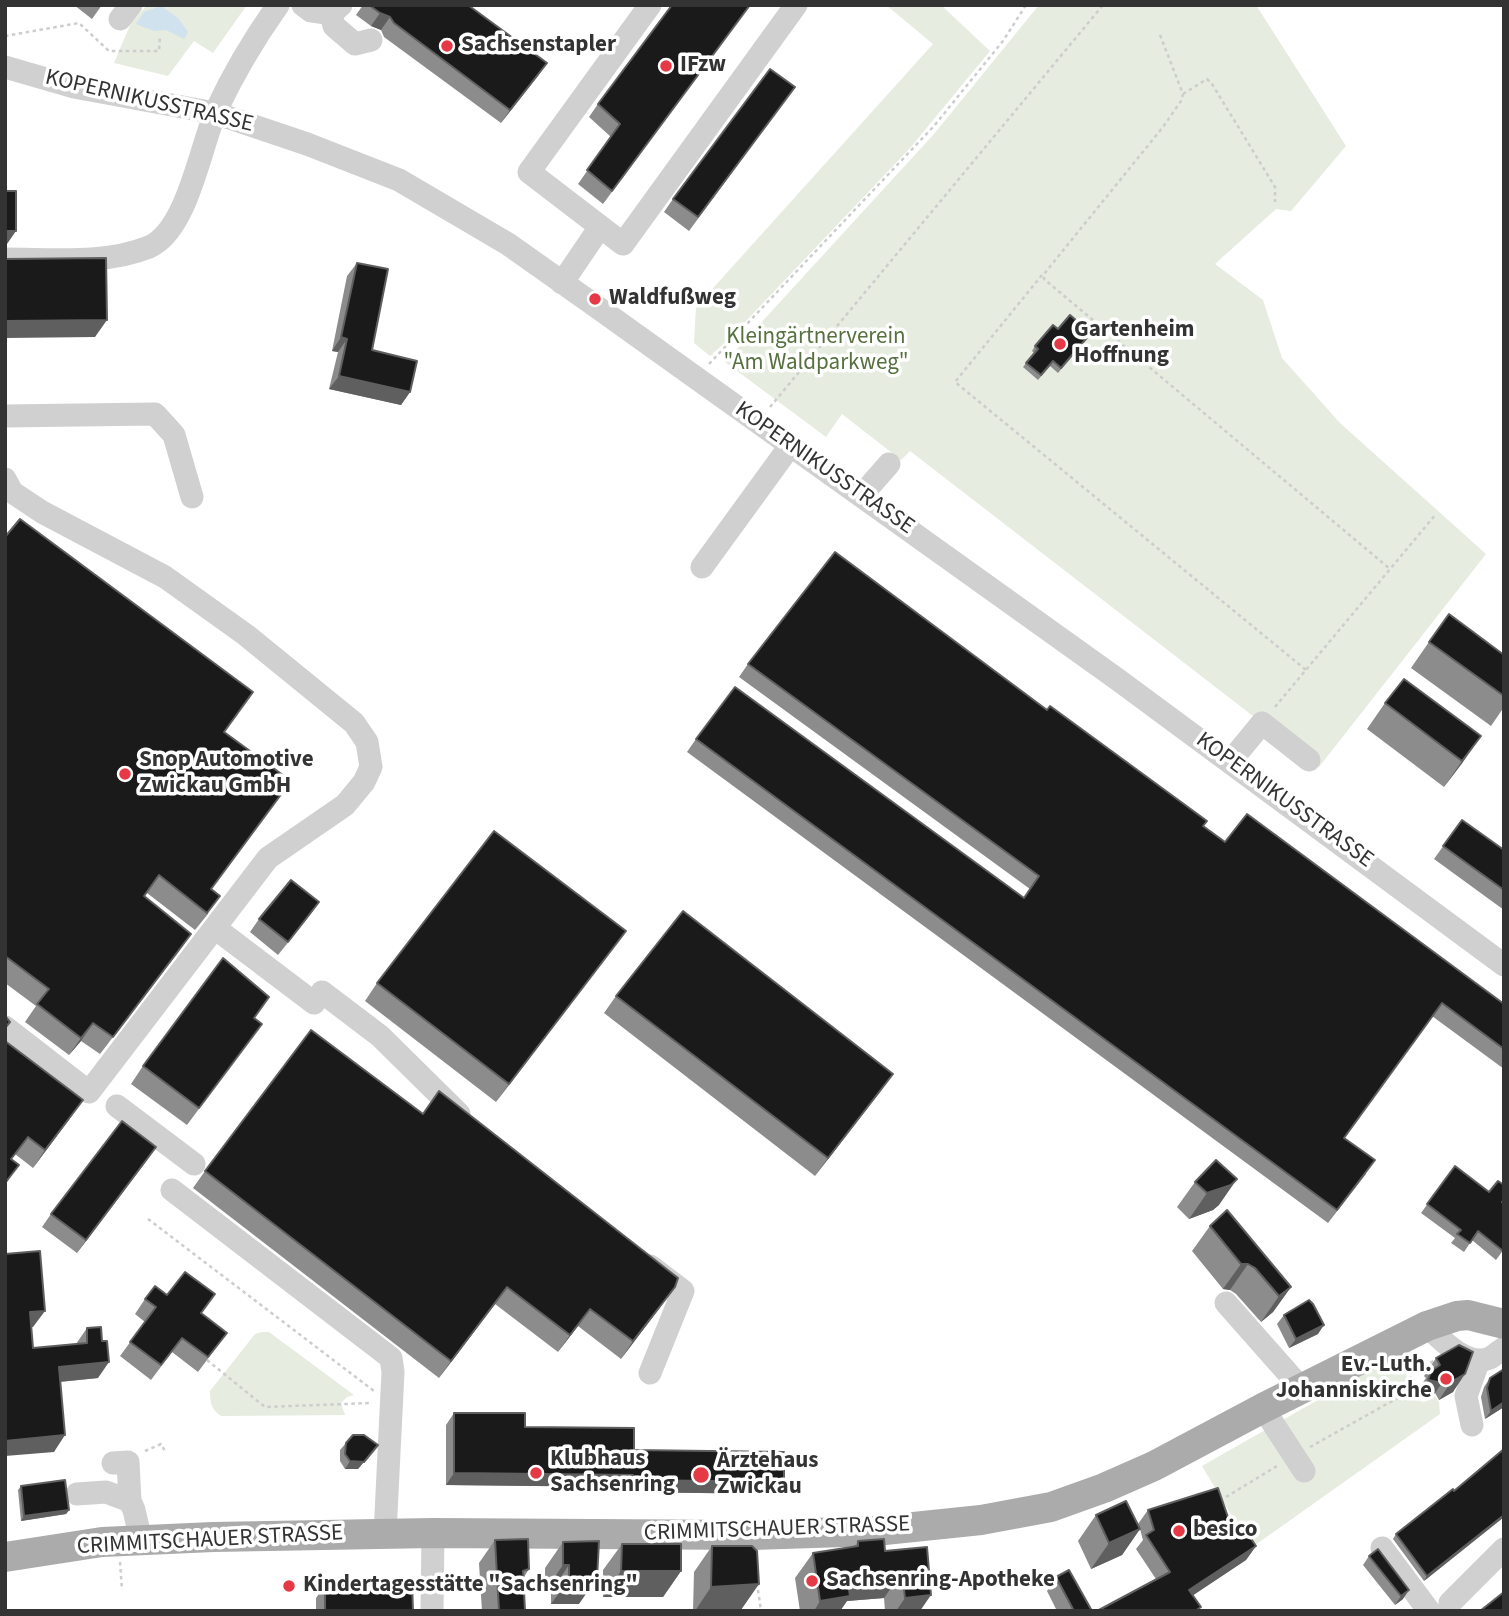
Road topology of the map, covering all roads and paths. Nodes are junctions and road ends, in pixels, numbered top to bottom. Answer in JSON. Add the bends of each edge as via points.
{"nodes":[{"id":1,"x":278,"y":5,"type":"edge"},
{"id":2,"x":303,"y":5,"type":"edge"},
{"id":3,"x":650,"y":5,"type":"edge"},
{"id":4,"x":796,"y":5,"type":"edge"},
{"id":5,"x":1026,"y":5,"type":"edge"},
{"id":6,"x":1103,"y":5,"type":"edge"},
{"id":7,"x":336,"y":10,"type":"edge"},
{"id":8,"x":1160,"y":35,"type":"dead end"},
{"id":9,"x":5,"y":36,"type":"edge"},
{"id":10,"x":160,"y":36,"type":"dead end"},
{"id":11,"x":371,"y":40,"type":"dead end"},
{"id":12,"x":5,"y":66,"type":"edge"},
{"id":13,"x":1183,"y":94,"type":"junction"},
{"id":14,"x":215,"y":113,"type":"junction"},
{"id":15,"x":1275,"y":202,"type":"dead end"},
{"id":16,"x":600,"y":227,"type":"junction"},
{"id":17,"x":5,"y":260,"type":"edge"},
{"id":18,"x":1044,"y":274,"type":"junction"},
{"id":19,"x":562,"y":283,"type":"junction"},
{"id":20,"x":696,"y":378,"type":"junction"},
{"id":21,"x":5,"y":416,"type":"edge"},
{"id":22,"x":758,"y":422,"type":"junction"},
{"id":23,"x":790,"y":446,"type":"junction"},
{"id":24,"x":889,"y":464,"type":"dead end"},
{"id":25,"x":5,"y":479,"type":"edge"},
{"id":26,"x":861,"y":496,"type":"junction"},
{"id":27,"x":192,"y":497,"type":"dead end"},
{"id":28,"x":1436,"y":514,"type":"dead end"},
{"id":29,"x":702,"y":567,"type":"dead end"},
{"id":30,"x":1390,"y":569,"type":"junction"},
{"id":31,"x":1306,"y":670,"type":"junction"},
{"id":32,"x":1262,"y":723,"type":"junction"},
{"id":33,"x":1309,"y":760,"type":"dead end"},
{"id":34,"x":1230,"y":762,"type":"junction"},
{"id":35,"x":215,"y":928,"type":"junction"},
{"id":36,"x":1504,"y":965,"type":"edge"},
{"id":37,"x":5,"y":1027,"type":"edge"},
{"id":38,"x":117,"y":1106,"type":"dead end"},
{"id":39,"x":479,"y":1132,"type":"edge"},
{"id":40,"x":194,"y":1164,"type":"dead end"},
{"id":41,"x":172,"y":1190,"type":"dead end"},
{"id":42,"x":148,"y":1219,"type":"dead end"},
{"id":43,"x":629,"y":1249,"type":"edge"},
{"id":44,"x":1226,"y":1303,"type":"dead end"},
{"id":45,"x":1504,"y":1324,"type":"edge"},
{"id":46,"x":1427,"y":1326,"type":"junction"},
{"id":47,"x":1504,"y":1348,"type":"edge"},
{"id":48,"x":1452,"y":1350,"type":"junction"},
{"id":49,"x":207,"y":1360,"type":"edge"},
{"id":50,"x":1479,"y":1360,"type":"junction"},
{"id":51,"x":650,"y":1373,"type":"dead end"},
{"id":52,"x":1302,"y":1389,"type":"junction"},
{"id":53,"x":381,"y":1404,"type":"junction"},
{"id":54,"x":1263,"y":1408,"type":"junction"},
{"id":55,"x":1472,"y":1425,"type":"dead end"},
{"id":56,"x":113,"y":1463,"type":"dead end"},
{"id":57,"x":1299,"y":1464,"type":"junction"},
{"id":58,"x":77,"y":1494,"type":"dead end"},
{"id":59,"x":1226,"y":1497,"type":"dead end"},
{"id":60,"x":130,"y":1501,"type":"junction"},
{"id":61,"x":433,"y":1533,"type":"junction"},
{"id":62,"x":385,"y":1534,"type":"junction"},
{"id":63,"x":141,"y":1540,"type":"junction"},
{"id":64,"x":1382,"y":1548,"type":"dead end"},
{"id":65,"x":1504,"y":1549,"type":"edge"},
{"id":66,"x":5,"y":1557,"type":"edge"},
{"id":67,"x":120,"y":1563,"type":"dead end"},
{"id":68,"x":1504,"y":1570,"type":"edge"},
{"id":69,"x":756,"y":1573,"type":"edge"},
{"id":70,"x":122,"y":1590,"type":"dead end"},
{"id":71,"x":1443,"y":1609,"type":"edge"},
{"id":72,"x":432,"y":1611,"type":"edge"},
{"id":73,"x":761,"y":1611,"type":"edge"}],
"edges":[{"from":1,"to":14,"type":"street"},
{"from":2,"to":7,"type":"street","via":[[311,11]]},
{"from":3,"to":16,"type":"street","via":[[529,172]]},
{"from":4,"to":16,"type":"street","via":[[623,244]]},
{"from":5,"to":20,"type":"path","via":[[934,126]]},
{"from":6,"to":22,"type":"path"},
{"from":7,"to":11,"type":"street","via":[[334,26],[355,44]]},
{"from":8,"to":13,"type":"path"},
{"from":9,"to":10,"type":"path","via":[[79,23],[109,51],[159,51]]},
{"from":12,"to":14,"type":"street","name":"KOPERNIKUSSTRASSE","via":[[74,87]]},
{"from":13,"to":15,"type":"path","via":[[1207,79],[1212,84],[1275,187]]},
{"from":13,"to":18,"type":"path","via":[[1163,127]]},
{"from":14,"to":17,"type":"street","via":[[178,219],[150,247],[82,259]]},
{"from":14,"to":19,"type":"street","name":"KOPERNIKUSSTRASSE","via":[[399,180],[498,238]]},
{"from":16,"to":19,"type":"street"},
{"from":18,"to":30,"type":"path","via":[[1049,285]]},
{"from":18,"to":31,"type":"path","via":[[955,382]]},
{"from":19,"to":20,"type":"street","name":"KOPERNIKUSSTRASSE"},
{"from":20,"to":22,"type":"street","name":"KOPERNIKUSSTRASSE"},
{"from":21,"to":27,"type":"street","via":[[155,414],[174,435]]},
{"from":22,"to":23,"type":"street","name":"KOPERNIKUSSTRASSE"},
{"from":23,"to":26,"type":"street","name":"KOPERNIKUSSTRASSE"},
{"from":23,"to":29,"type":"street"},
{"from":24,"to":26,"type":"street"},
{"from":25,"to":35,"type":"street","via":[[12,492],[42,512],[165,577],[246,635],[355,723],[367,743],[371,767],[364,782],[345,805],[268,858]]},
{"from":26,"to":34,"type":"street","name":"KOPERNIKUSSTRASSE"},
{"from":28,"to":30,"type":"path"},
{"from":30,"to":31,"type":"path"},
{"from":31,"to":32,"type":"path"},
{"from":32,"to":33,"type":"street"},
{"from":32,"to":34,"type":"street"},
{"from":34,"to":36,"type":"street","name":"KOPERNIKUSSTRASSE"},
{"from":35,"to":37,"type":"street","via":[[89,1092]]},
{"from":35,"to":39,"type":"street","via":[[380,1036]]},
{"from":38,"to":40,"type":"street"},
{"from":41,"to":53,"type":"street","via":[[391,1358]]},
{"from":42,"to":53,"type":"path"},
{"from":43,"to":51,"type":"street","via":[[683,1291]]},
{"from":44,"to":52,"type":"street"},
{"from":45,"to":46,"type":"main road","name":"CRIMMITSCHAUER STRASSE","via":[[1468,1315]]},
{"from":46,"to":48,"type":"street"},
{"from":46,"to":52,"type":"main road","name":"CRIMMITSCHAUER STRASSE"},
{"from":47,"to":50,"type":"street"},
{"from":48,"to":50,"type":"street"},
{"from":48,"to":57,"type":"path","via":[[1411,1374],[1410,1391]]},
{"from":49,"to":53,"type":"path","via":[[265,1407]]},
{"from":50,"to":55,"type":"street","via":[[1465,1396]]},
{"from":52,"to":54,"type":"main road","name":"CRIMMITSCHAUER STRASSE"},
{"from":53,"to":62,"type":"street"},
{"from":54,"to":57,"type":"street"},
{"from":54,"to":61,"type":"main road","name":"CRIMMITSCHAUER STRASSE","via":[[1104,1488],[1051,1507],[981,1520],[874,1531],[752,1535]]},
{"from":56,"to":60,"type":"street","via":[[128,1462]]},
{"from":57,"to":59,"type":"path"},
{"from":58,"to":60,"type":"street","via":[[106,1492]]},
{"from":60,"to":63,"type":"street"},
{"from":61,"to":62,"type":"main road","name":"CRIMMITSCHAUER STRASSE"},
{"from":61,"to":72,"type":"street"},
{"from":62,"to":63,"type":"main road","name":"CRIMMITSCHAUER STRASSE"},
{"from":63,"to":66,"type":"main road","name":"CRIMMITSCHAUER STRASSE"},
{"from":64,"to":71,"type":"street"},
{"from":65,"to":71,"type":"street"},
{"from":67,"to":70,"type":"path"},
{"from":68,"to":71,"type":"street"},
{"from":69,"to":73,"type":"path"}]}
